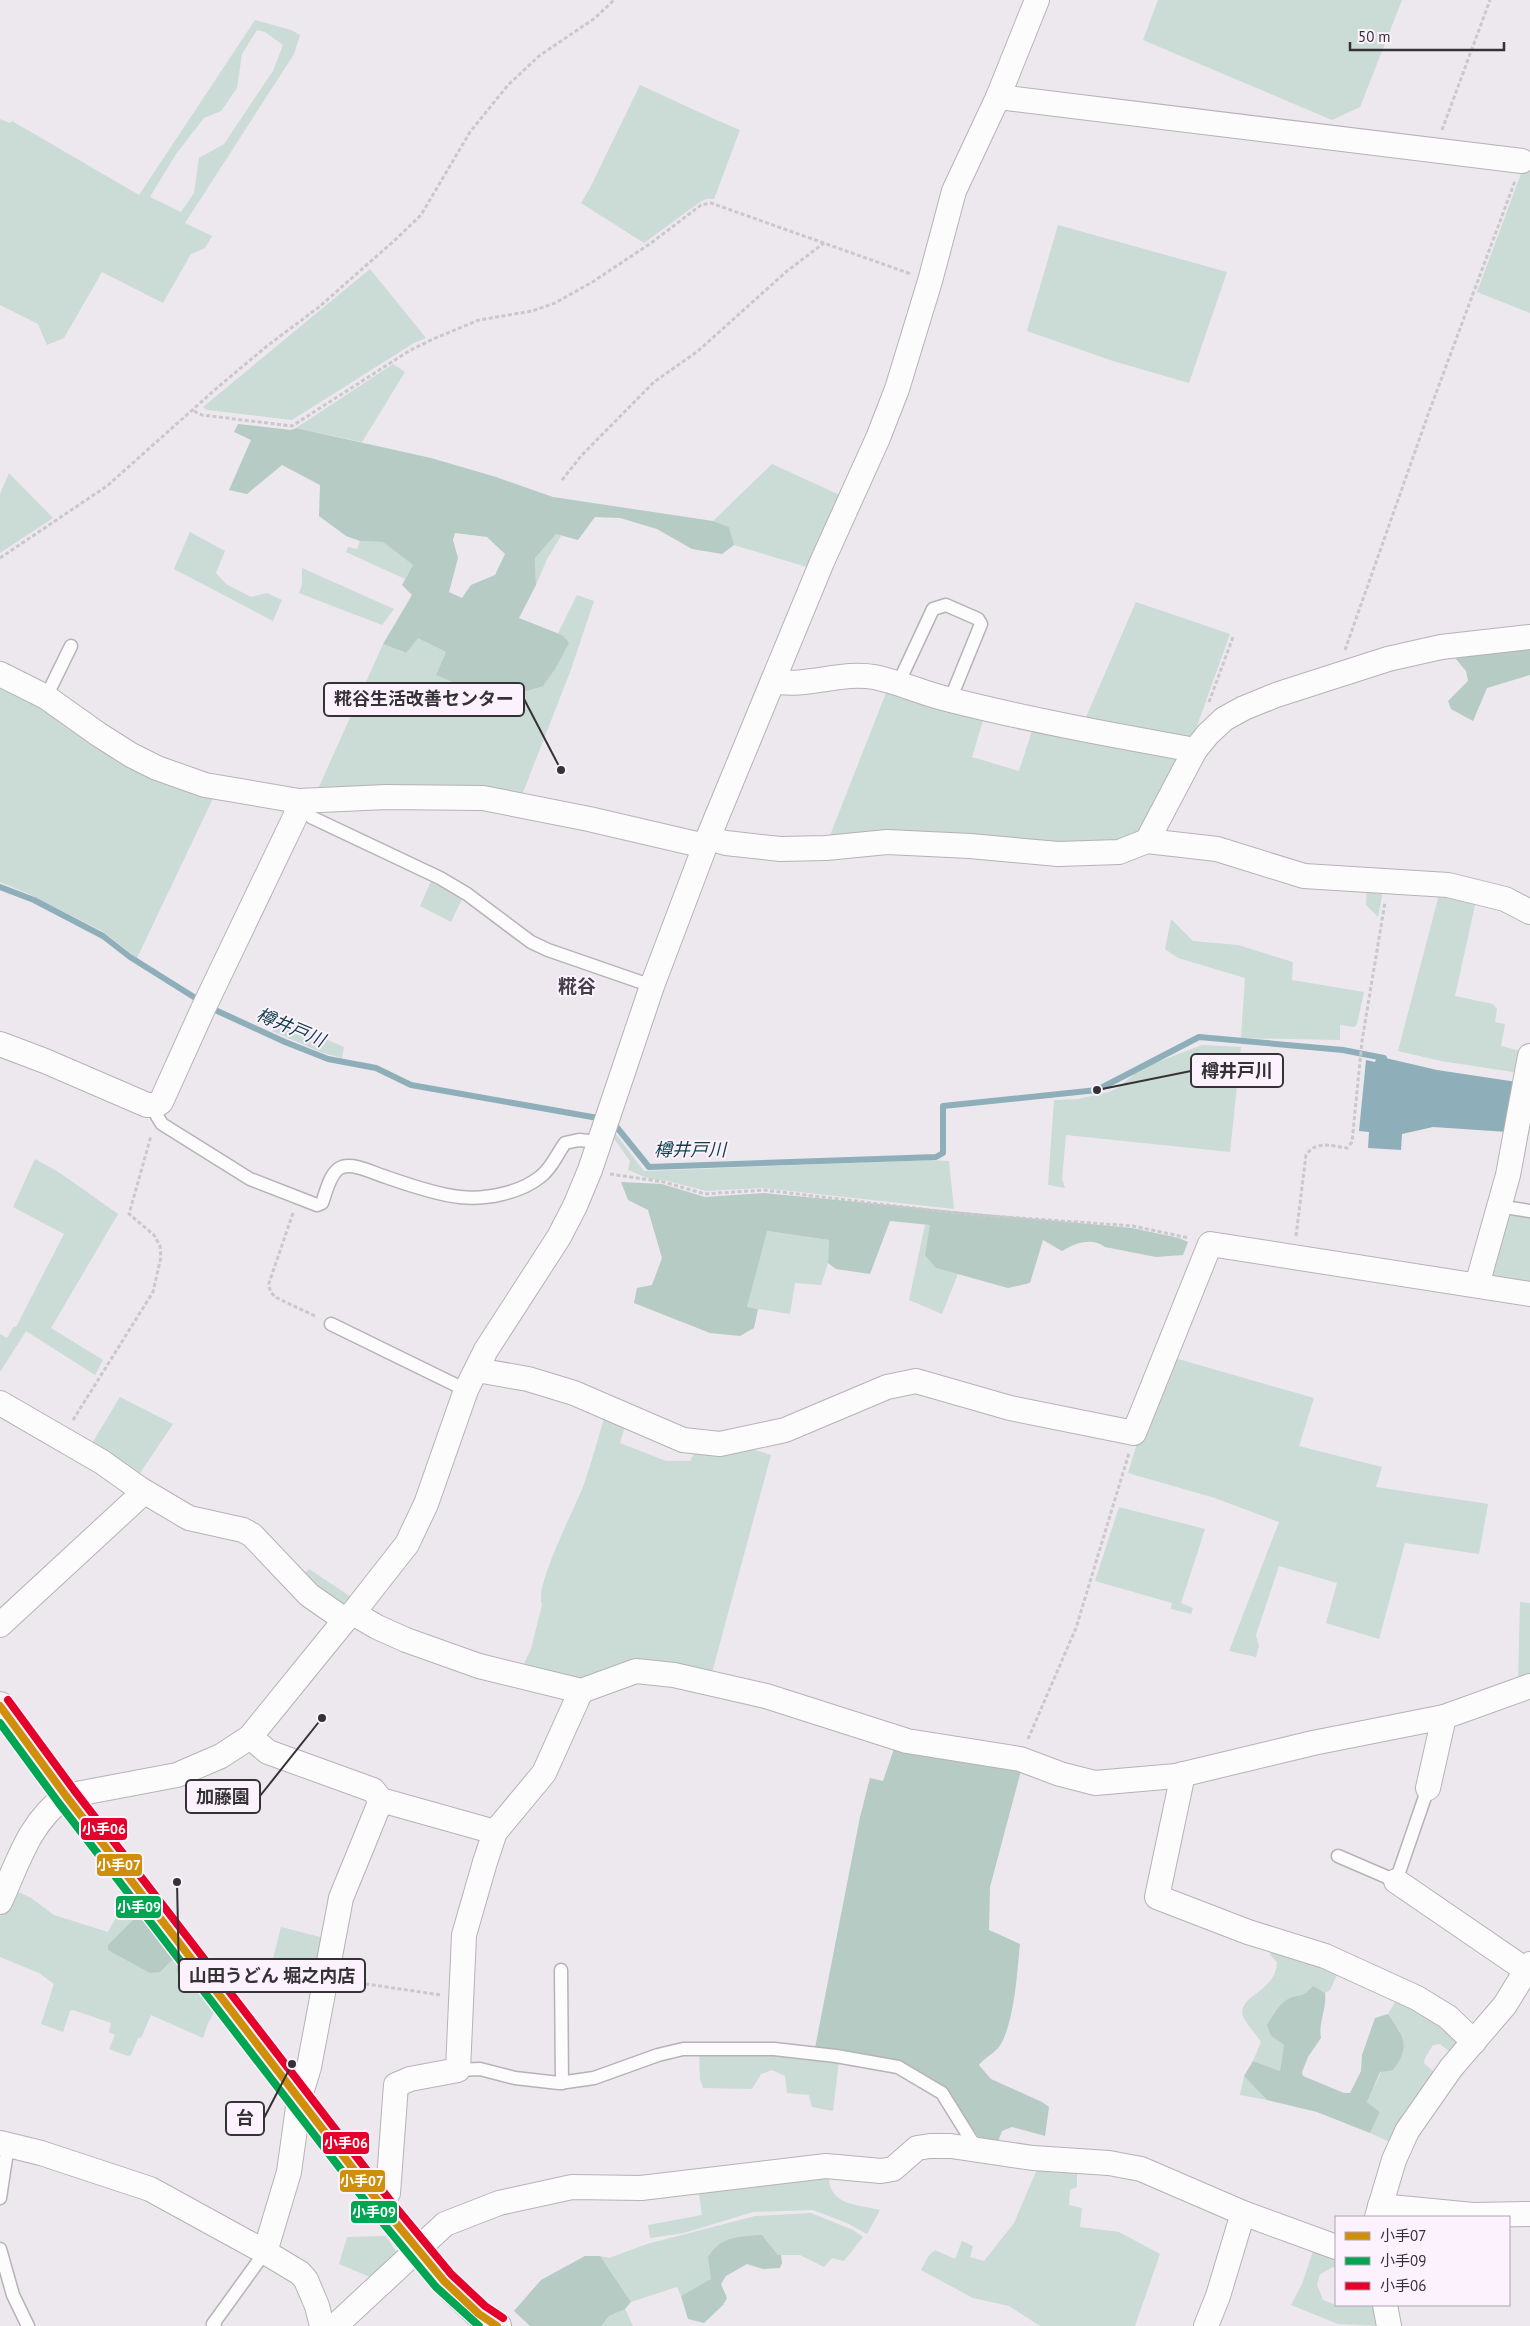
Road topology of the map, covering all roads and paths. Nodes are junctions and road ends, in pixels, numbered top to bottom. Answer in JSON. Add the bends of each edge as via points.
{"nodes":[{"id":1,"x":614,"y":0,"type":"edge"},
{"id":2,"x":1037,"y":0,"type":"edge"},
{"id":3,"x":1490,"y":0,"type":"edge"},
{"id":4,"x":998,"y":97,"type":"junction"},
{"id":5,"x":1435,"y":150,"type":"junction"},
{"id":6,"x":1522,"y":162,"type":"joint"},
{"id":7,"x":824,"y":243,"type":"junction"},
{"id":8,"x":930,"y":281,"type":"junction"},
{"id":9,"x":194,"y":411,"type":"junction"},
{"id":10,"x":562,"y":480,"type":"dead end"},
{"id":11,"x":0,"y":558,"type":"edge"},
{"id":12,"x":1233,"y":637,"type":"dead end"},
{"id":13,"x":1530,"y":637,"type":"edge"},
{"id":14,"x":71,"y":646,"type":"dead end"},
{"id":15,"x":0,"y":674,"type":"edge"},
{"id":16,"x":1337,"y":674,"type":"junction"},
{"id":17,"x":773,"y":681,"type":"junction"},
{"id":18,"x":898,"y":684,"type":"junction"},
{"id":19,"x":46,"y":697,"type":"junction"},
{"id":20,"x":950,"y":700,"type":"junction"},
{"id":21,"x":1201,"y":742,"type":"junction"},
{"id":22,"x":299,"y":802,"type":"junction"},
{"id":23,"x":1147,"y":841,"type":"junction"},
{"id":24,"x":707,"y":842,"type":"junction"},
{"id":25,"x":1388,"y":883,"type":"junction"},
{"id":26,"x":1530,"y":912,"type":"edge"},
{"id":27,"x":652,"y":986,"type":"junction"},
{"id":28,"x":0,"y":1044,"type":"edge"},
{"id":29,"x":1527,"y":1072,"type":"edge"},
{"id":30,"x":156,"y":1110,"type":"junction"},
{"id":31,"x":600,"y":1142,"type":"junction"},
{"id":32,"x":590,"y":1170,"type":"junction"},
{"id":33,"x":297,"y":1199,"type":"junction"},
{"id":34,"x":1498,"y":1206,"type":"junction"},
{"id":35,"x":1530,"y":1211,"type":"edge"},
{"id":36,"x":1210,"y":1244,"type":"junction"},
{"id":37,"x":1294,"y":1257,"type":"junction"},
{"id":38,"x":1477,"y":1285,"type":"junction"},
{"id":39,"x":1530,"y":1294,"type":"edge"},
{"id":40,"x":331,"y":1324,"type":"joint"},
{"id":41,"x":471,"y":1380,"type":"junction"},
{"id":42,"x":0,"y":1403,"type":"edge"},
{"id":43,"x":1134,"y":1433,"type":"junction"},
{"id":44,"x":62,"y":1438,"type":"junction"},
{"id":45,"x":144,"y":1492,"type":"junction"},
{"id":46,"x":349,"y":1617,"type":"junction"},
{"id":47,"x":0,"y":1625,"type":"edge"},
{"id":48,"x":1530,"y":1686,"type":"edge"},
{"id":49,"x":580,"y":1692,"type":"junction"},
{"id":50,"x":0,"y":1706,"type":"edge"},
{"id":51,"x":1444,"y":1717,"type":"junction"},
{"id":52,"x":250,"y":1738,"type":"junction"},
{"id":53,"x":1020,"y":1759,"type":"junction"},
{"id":54,"x":1183,"y":1774,"type":"junction"},
{"id":55,"x":1428,"y":1788,"type":"joint"},
{"id":56,"x":66,"y":1796,"type":"junction"},
{"id":57,"x":381,"y":1800,"type":"junction"},
{"id":58,"x":495,"y":1832,"type":"junction"},
{"id":59,"x":1338,"y":1856,"type":"dead end"},
{"id":60,"x":1396,"y":1881,"type":"junction"},
{"id":61,"x":0,"y":1902,"type":"edge"},
{"id":62,"x":1528,"y":1967,"type":"edge"},
{"id":63,"x":561,"y":1970,"type":"dead end"},
{"id":64,"x":326,"y":1977,"type":"junction"},
{"id":65,"x":461,"y":1998,"type":"junction"},
{"id":66,"x":1474,"y":2042,"type":"junction"},
{"id":67,"x":458,"y":2070,"type":"junction"},
{"id":68,"x":562,"y":2083,"type":"junction"},
{"id":69,"x":299,"y":2100,"type":"junction"},
{"id":70,"x":4,"y":2144,"type":"edge"},
{"id":71,"x":978,"y":2152,"type":"junction"},
{"id":72,"x":0,"y":2198,"type":"edge"},
{"id":73,"x":381,"y":2205,"type":"junction"},
{"id":74,"x":1379,"y":2211,"type":"edge"},
{"id":75,"x":1243,"y":2213,"type":"junction"},
{"id":76,"x":1530,"y":2214,"type":"edge"},
{"id":77,"x":1335,"y":2247,"type":"edge"},
{"id":78,"x":0,"y":2249,"type":"edge"},
{"id":79,"x":418,"y":2250,"type":"junction"},
{"id":80,"x":265,"y":2252,"type":"junction"},
{"id":81,"x":1385,"y":2306,"type":"edge"},
{"id":82,"x":28,"y":2326,"type":"edge"},
{"id":83,"x":215,"y":2326,"type":"edge"},
{"id":84,"x":322,"y":2326,"type":"edge"},
{"id":85,"x":335,"y":2326,"type":"edge"},
{"id":86,"x":497,"y":2326,"type":"edge"},
{"id":87,"x":1206,"y":2326,"type":"edge"},
{"id":88,"x":1389,"y":2326,"type":"edge"}],
"edges":[{"from":1,"to":9,"type":"path","via":[[596,18],[539,56],[508,85],[470,132],[411,226],[319,307],[218,387]]},
{"from":2,"to":4,"type":"street"},
{"from":3,"to":5,"type":"path"},
{"from":4,"to":5,"type":"street"},
{"from":4,"to":8,"type":"street","via":[[954,191]]},
{"from":5,"to":6,"type":"street"},
{"from":6,"to":16,"type":"path","via":[[1429,412]]},
{"from":7,"to":8,"type":"path"},
{"from":7,"to":9,"type":"path","via":[[711,203],[701,205],[626,259],[555,303],[532,311],[480,320],[431,340],[292,426],[202,415]]},
{"from":7,"to":10,"type":"path","via":[[787,271],[698,351],[654,382],[581,456]]},
{"from":8,"to":17,"type":"street","via":[[912,344],[878,438]]},
{"from":9,"to":11,"type":"path","via":[[107,486]]},
{"from":12,"to":21,"type":"path","via":[[1202,722]]},
{"from":13,"to":16,"type":"street","via":[[1441,646]]},
{"from":14,"to":19,"type":"lane"},
{"from":15,"to":19,"type":"street"},
{"from":16,"to":21,"type":"street","via":[[1244,708],[1224,719]]},
{"from":17,"to":18,"type":"street","via":[[787,684],[850,676],[872,677]]},
{"from":17,"to":24,"type":"street"},
{"from":18,"to":20,"type":"street"},
{"from":18,"to":20,"type":"lane","via":[[933,609],[946,605],[978,619],[981,624]]},
{"from":19,"to":22,"type":"street","via":[[98,734],[157,768],[205,784]]},
{"from":20,"to":21,"type":"street","via":[[1080,730]]},
{"from":21,"to":23,"type":"street"},
{"from":22,"to":24,"type":"street","via":[[386,797],[483,798]]},
{"from":22,"to":27,"type":"lane","via":[[311,817],[467,894],[531,942]]},
{"from":22,"to":30,"type":"street","via":[[295,817]]},
{"from":23,"to":24,"type":"street","via":[[1119,852],[1058,854],[887,842],[826,848],[780,848]]},
{"from":23,"to":25,"type":"street","via":[[1217,849],[1304,876]]},
{"from":24,"to":27,"type":"street"},
{"from":25,"to":26,"type":"street","via":[[1448,885],[1505,899]]},
{"from":25,"to":37,"type":"path","via":[[1362,1041],[1350,1146],[1319,1145],[1310,1148],[1306,1154]]},
{"from":27,"to":31,"type":"street"},
{"from":28,"to":30,"type":"street","via":[[45,1060]]},
{"from":29,"to":34,"type":"street","via":[[1508,1175]]},
{"from":30,"to":33,"type":"lane","via":[[162,1124],[250,1178]]},
{"from":30,"to":44,"type":"path","via":[[129,1214],[154,1235],[160,1246],[161,1257],[153,1292]]},
{"from":31,"to":32,"type":"street"},
{"from":31,"to":33,"type":"lane","via":[[579,1140],[565,1143],[540,1177],[492,1197],[460,1197],[354,1166],[342,1167],[335,1172],[322,1203],[317,1205]]},
{"from":32,"to":36,"type":"path","via":[[664,1182],[705,1194],[764,1190],[964,1214],[1133,1226]]},
{"from":32,"to":41,"type":"street","via":[[559,1237],[486,1350]]},
{"from":33,"to":40,"type":"path","via":[[269,1283],[270,1291],[275,1298]]},
{"from":34,"to":35,"type":"lane"},
{"from":34,"to":38,"type":"street"},
{"from":36,"to":37,"type":"street"},
{"from":36,"to":43,"type":"street"},
{"from":37,"to":38,"type":"street"},
{"from":38,"to":39,"type":"street"},
{"from":40,"to":41,"type":"lane"},
{"from":41,"to":43,"type":"street","via":[[528,1379],[574,1393],[683,1440],[700,1443],[731,1443],[785,1430],[886,1387],[916,1381],[1010,1408]]},
{"from":41,"to":46,"type":"street","via":[[426,1504],[410,1538]]},
{"from":42,"to":44,"type":"street"},
{"from":43,"to":53,"type":"path","via":[[1076,1628]]},
{"from":44,"to":45,"type":"street"},
{"from":45,"to":46,"type":"street","via":[[189,1518],[252,1535],[309,1595]]},
{"from":45,"to":47,"type":"street"},
{"from":46,"to":49,"type":"street","via":[[480,1666]]},
{"from":46,"to":52,"type":"street"},
{"from":48,"to":51,"type":"street"},
{"from":49,"to":53,"type":"street","via":[[636,1671],[674,1675],[766,1696],[907,1741]]},
{"from":49,"to":58,"type":"street","via":[[544,1773]]},
{"from":50,"to":56,"type":"main road"},
{"from":51,"to":54,"type":"street","via":[[1313,1743]]},
{"from":51,"to":55,"type":"street"},
{"from":52,"to":56,"type":"street","via":[[221,1756],[177,1775]]},
{"from":52,"to":57,"type":"street","via":[[268,1752],[373,1790]]},
{"from":53,"to":54,"type":"street","via":[[1095,1783]]},
{"from":54,"to":66,"type":"street","via":[[1157,1896],[1248,1932],[1325,1956],[1409,1994],[1448,2017]]},
{"from":55,"to":60,"type":"lane"},
{"from":56,"to":61,"type":"street","via":[[52,1806],[33,1829]]},
{"from":56,"to":69,"type":"main road"},
{"from":57,"to":58,"type":"street"},
{"from":57,"to":64,"type":"street","via":[[341,1898]]},
{"from":58,"to":65,"type":"street","via":[[464,1935]]},
{"from":59,"to":60,"type":"lane"},
{"from":60,"to":62,"type":"street"},
{"from":62,"to":66,"type":"street","via":[[1505,2005]]},
{"from":63,"to":68,"type":"lane"},
{"from":64,"to":65,"type":"path"},
{"from":64,"to":69,"type":"street","via":[[309,2067]]},
{"from":65,"to":67,"type":"street"},
{"from":66,"to":74,"type":"street","via":[[1432,2093],[1407,2131],[1394,2160]]},
{"from":67,"to":68,"type":"lane","via":[[480,2069],[515,2078]]},
{"from":67,"to":73,"type":"street","via":[[396,2084],[388,2193]]},
{"from":68,"to":71,"type":"lane","via":[[594,2078],[683,2049],[774,2049],[889,2065],[942,2092]]},
{"from":69,"to":73,"type":"main road"},
{"from":69,"to":80,"type":"street","via":[[289,2172]]},
{"from":70,"to":72,"type":"lane"},
{"from":70,"to":80,"type":"street","via":[[150,2189]]},
{"from":71,"to":75,"type":"street","via":[[1109,2163],[1141,2169]]},
{"from":71,"to":79,"type":"street","via":[[951,2146],[917,2148],[893,2169],[881,2172],[826,2166],[641,2188],[580,2187],[540,2193],[499,2202],[445,2224]]},
{"from":73,"to":79,"type":"main road"},
{"from":74,"to":76,"type":"street"},
{"from":75,"to":77,"type":"street"},
{"from":75,"to":87,"type":"street"},
{"from":78,"to":82,"type":"lane","via":[[13,2295]]},
{"from":79,"to":85,"type":"street"},
{"from":79,"to":86,"type":"main road","via":[[444,2281],[479,2314]]},
{"from":80,"to":83,"type":"lane","via":[[213,2324]]},
{"from":80,"to":84,"type":"street","via":[[306,2280]]},
{"from":81,"to":88,"type":"street"}]}
